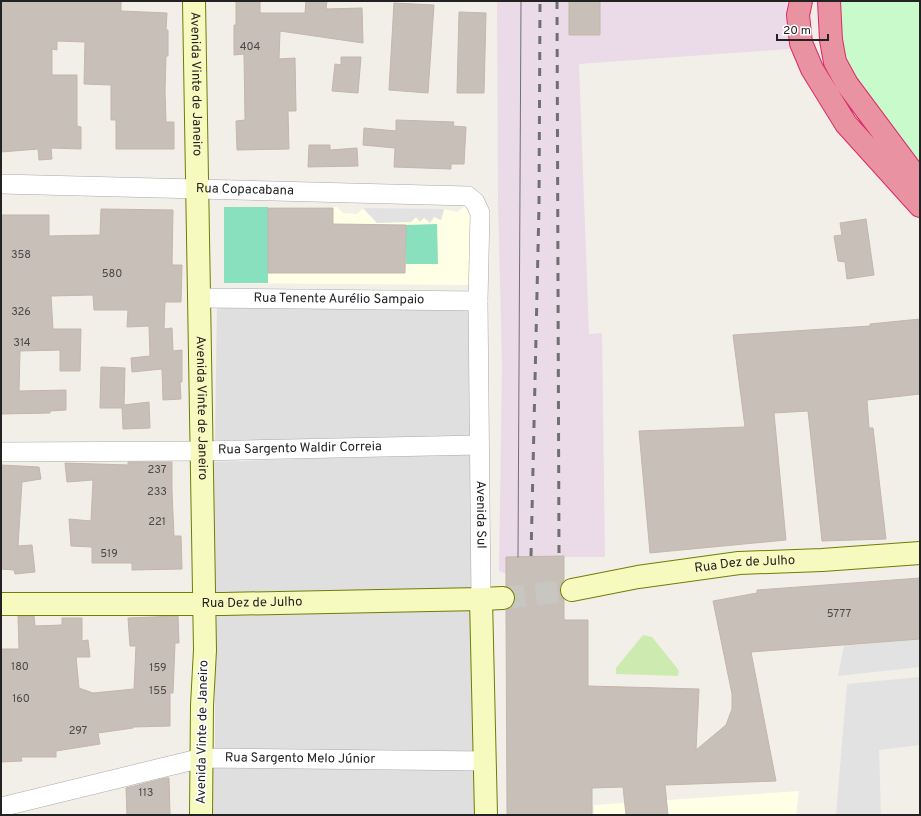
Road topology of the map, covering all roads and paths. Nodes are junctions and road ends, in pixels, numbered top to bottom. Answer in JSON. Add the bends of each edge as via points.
{"nodes":[{"id":1,"x":194,"y":1,"type":"edge"},
{"id":2,"x":801,"y":1,"type":"edge"},
{"id":3,"x":830,"y":1,"type":"edge"},
{"id":4,"x":920,"y":182,"type":"edge"},
{"id":5,"x":1,"y":184,"type":"edge"},
{"id":6,"x":197,"y":189,"type":"junction"},
{"id":7,"x":920,"y":206,"type":"edge"},
{"id":8,"x":480,"y":213,"type":"joint"},
{"id":9,"x":199,"y":298,"type":"junction"},
{"id":10,"x":478,"y":301,"type":"junction"},
{"id":11,"x":479,"y":445,"type":"junction"},
{"id":12,"x":201,"y":451,"type":"junction"},
{"id":13,"x":1,"y":452,"type":"edge"},
{"id":14,"x":920,"y":553,"type":"edge"},
{"id":15,"x":572,"y":590,"type":"tunnel mouth"},
{"id":16,"x":503,"y":598,"type":"tunnel mouth"},
{"id":17,"x":481,"y":599,"type":"junction"},
{"id":18,"x":1,"y":604,"type":"edge"},
{"id":19,"x":204,"y":604,"type":"junction"},
{"id":20,"x":202,"y":758,"type":"junction"},
{"id":21,"x":484,"y":761,"type":"junction"},
{"id":22,"x":1,"y":807,"type":"edge"},
{"id":23,"x":201,"y":815,"type":"edge"},
{"id":24,"x":486,"y":815,"type":"edge"}],
"edges":[{"from":1,"to":6,"type":"street","name":"Avenida Vinte de Janeiro"},
{"from":2,"to":7,"type":"highway","via":[[798,16],[801,43],[812,69],[846,124]]},
{"from":3,"to":4,"type":"highway","via":[[831,40],[835,62],[847,84]]},
{"from":5,"to":6,"type":"street","name":"Rua Copacabana"},
{"from":6,"to":8,"type":"street","name":"Rua Copacabana","via":[[468,196],[475,202]]},
{"from":6,"to":9,"type":"street","name":"Avenida Vinte de Janeiro"},
{"from":8,"to":10,"type":"street","name":"Avenida Sul"},
{"from":9,"to":10,"type":"street","name":"Rua Tenente Aurélio Sampaio"},
{"from":9,"to":12,"type":"street","name":"Avenida Vinte de Janeiro"},
{"from":10,"to":11,"type":"street","name":"Avenida Sul"},
{"from":11,"to":12,"type":"street","name":"Rua Sargento Waldir Correia"},
{"from":11,"to":17,"type":"street","name":"Avenida Sul"},
{"from":12,"to":13,"type":"street","name":"Rua Sargento Waldir Correia"},
{"from":12,"to":19,"type":"street","name":"Avenida Vinte de Janeiro"},
{"from":14,"to":15,"type":"street","name":"Rua Dez de Julho","via":[[739,563],[638,577]]},
{"from":16,"to":17,"type":"street","name":"Rua Dez de Julho"},
{"from":17,"to":19,"type":"street","name":"Rua Dez de Julho"},
{"from":17,"to":21,"type":"street","name":"Avenida Sul"},
{"from":18,"to":19,"type":"street","name":"Rua Dez de Julho"},
{"from":19,"to":20,"type":"street","name":"Avenida Vinte de Janeiro"},
{"from":20,"to":21,"type":"street","name":"Rua Sargento Melo Júnior"},
{"from":20,"to":22,"type":"street","name":"Rua Sargento Melo Júnior"},
{"from":20,"to":23,"type":"street","name":"Avenida Vinte de Janeiro"},
{"from":21,"to":24,"type":"street","name":"Avenida Sul"}]}
